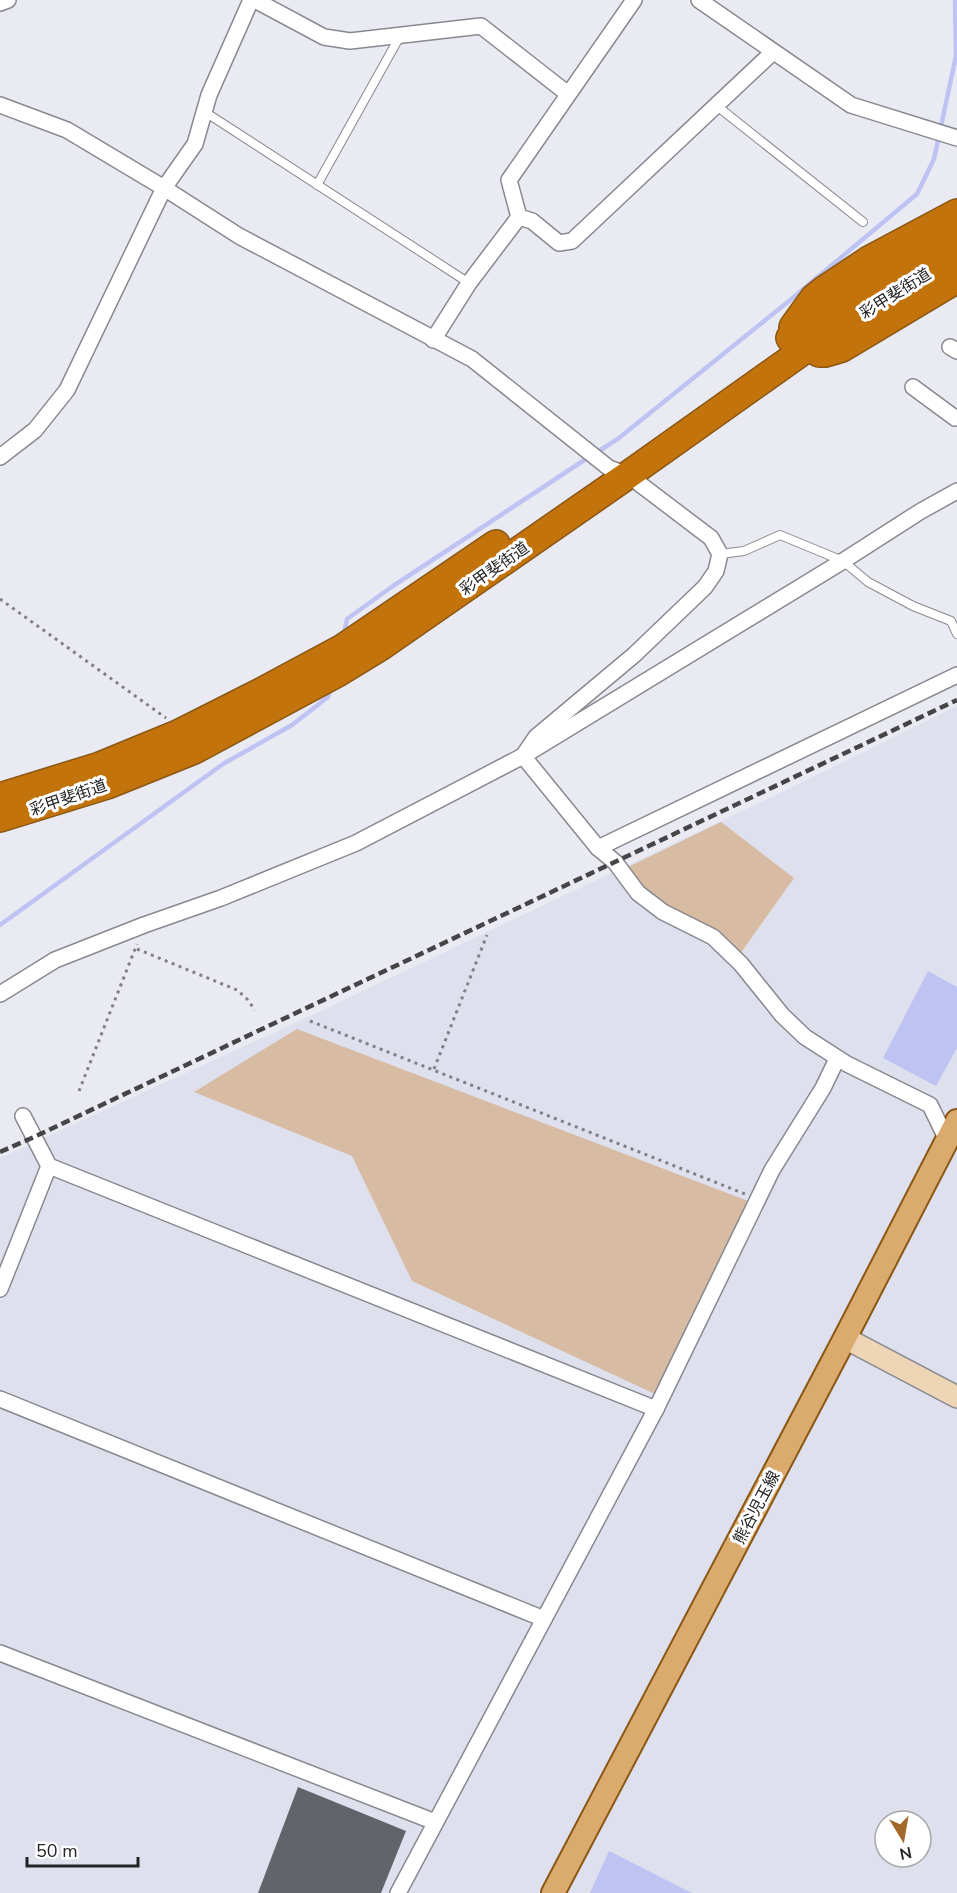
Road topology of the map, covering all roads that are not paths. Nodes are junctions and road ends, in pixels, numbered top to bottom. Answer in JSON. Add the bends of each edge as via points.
{"nodes":[{"id":1,"x":8,"y":0,"type":"edge"},
{"id":2,"x":253,"y":0,"type":"edge"},
{"id":3,"x":634,"y":0,"type":"edge"},
{"id":4,"x":699,"y":0,"type":"edge"},
{"id":5,"x":0,"y":3,"type":"edge"},
{"id":6,"x":400,"y":35,"type":"junction"},
{"id":7,"x":773,"y":52,"type":"junction"},
{"id":8,"x":568,"y":94,"type":"junction"},
{"id":9,"x":0,"y":105,"type":"edge"},
{"id":10,"x":717,"y":106,"type":"junction"},
{"id":11,"x":205,"y":112,"type":"junction"},
{"id":12,"x":957,"y":138,"type":"edge"},
{"id":13,"x":317,"y":184,"type":"junction"},
{"id":14,"x":164,"y":188,"type":"junction"},
{"id":15,"x":957,"y":213,"type":"edge"},
{"id":16,"x":519,"y":217,"type":"junction"},
{"id":17,"x":863,"y":222,"type":"dead end"},
{"id":18,"x":957,"y":236,"type":"edge"},
{"id":19,"x":957,"y":258,"type":"edge"},
{"id":20,"x":957,"y":279,"type":"edge"},
{"id":21,"x":469,"y":283,"type":"junction"},
{"id":22,"x":433,"y":340,"type":"junction"},
{"id":23,"x":793,"y":347,"type":"junction"},
{"id":24,"x":913,"y":387,"type":"dead end"},
{"id":25,"x":957,"y":417,"type":"edge"},
{"id":26,"x":0,"y":457,"type":"edge"},
{"id":27,"x":619,"y":472,"type":"junction"},
{"id":28,"x":957,"y":490,"type":"edge"},
{"id":29,"x":720,"y":554,"type":"junction"},
{"id":30,"x":843,"y":561,"type":"junction"},
{"id":31,"x":957,"y":634,"type":"edge"},
{"id":32,"x":957,"y":675,"type":"edge"},
{"id":33,"x":524,"y":756,"type":"junction"},
{"id":34,"x":0,"y":797,"type":"edge"},
{"id":35,"x":0,"y":818,"type":"edge"},
{"id":36,"x":598,"y":848,"type":"junction"},
{"id":37,"x":0,"y":994,"type":"edge"},
{"id":38,"x":837,"y":1059,"type":"junction"},
{"id":39,"x":23,"y":1116,"type":"dead end"},
{"id":40,"x":952,"y":1131,"type":"edge"},
{"id":41,"x":49,"y":1166,"type":"junction"},
{"id":42,"x":0,"y":1289,"type":"edge"},
{"id":43,"x":845,"y":1338,"type":"junction"},
{"id":44,"x":957,"y":1398,"type":"edge"},
{"id":45,"x":0,"y":1399,"type":"edge"},
{"id":46,"x":656,"y":1409,"type":"junction"},
{"id":47,"x":544,"y":1619,"type":"junction"},
{"id":48,"x":0,"y":1653,"type":"edge"},
{"id":49,"x":435,"y":1822,"type":"junction"},
{"id":50,"x":398,"y":1893,"type":"edge"},
{"id":51,"x":553,"y":1893,"type":"edge"}],
"edges":[{"from":1,"to":5,"type":"street"},
{"from":2,"to":6,"type":"street","via":[[324,37],[350,41]]},
{"from":2,"to":11,"type":"street","via":[[209,95]]},
{"from":3,"to":8,"type":"street"},
{"from":4,"to":7,"type":"street"},
{"from":6,"to":8,"type":"street","via":[[481,26]]},
{"from":6,"to":13,"type":"lane"},
{"from":7,"to":10,"type":"street"},
{"from":7,"to":12,"type":"street","via":[[851,105]]},
{"from":8,"to":16,"type":"street","via":[[509,180]]},
{"from":9,"to":14,"type":"street","via":[[67,130]]},
{"from":10,"to":16,"type":"street","via":[[572,241],[560,243],[532,221]]},
{"from":10,"to":17,"type":"lane"},
{"from":11,"to":13,"type":"lane"},
{"from":11,"to":14,"type":"street","via":[[195,144]]},
{"from":13,"to":21,"type":"lane"},
{"from":14,"to":22,"type":"street","via":[[239,236]]},
{"from":14,"to":26,"type":"street","via":[[67,390],[35,430]]},
{"from":15,"to":23,"type":"highway","via":[[869,260],[814,298]]},
{"from":16,"to":21,"type":"street"},
{"from":18,"to":23,"type":"highway","name":"彩甲斐街道","via":[[868,285]]},
{"from":19,"to":23,"type":"highway","name":"彩甲斐街道"},
{"from":20,"to":23,"type":"highway","via":[[842,348],[825,353]]},
{"from":21,"to":22,"type":"street"},
{"from":22,"to":27,"type":"street","via":[[472,359]]},
{"from":23,"to":27,"type":"highway","name":"彩甲斐街道"},
{"from":24,"to":25,"type":"street"},
{"from":27,"to":29,"type":"street","via":[[711,538]]},
{"from":27,"to":34,"type":"highway","name":"彩甲斐街道","via":[[343,648],[262,692],[178,734],[100,766]]},
{"from":27,"to":35,"type":"highway","name":"彩甲斐街道","via":[[380,647],[339,672],[194,750],[107,784]]},
{"from":28,"to":30,"type":"street"},
{"from":29,"to":30,"type":"lane","via":[[744,551],[780,534]]},
{"from":29,"to":33,"type":"street","via":[[716,572],[705,587],[634,655],[536,737]]},
{"from":30,"to":31,"type":"lane","via":[[867,582],[951,621]]},
{"from":30,"to":33,"type":"street"},
{"from":32,"to":36,"type":"street"},
{"from":33,"to":36,"type":"street"},
{"from":33,"to":37,"type":"street","via":[[356,843],[55,960]]},
{"from":36,"to":38,"type":"street","via":[[615,862],[638,893],[663,912],[713,937],[741,963],[782,1015]]},
{"from":38,"to":40,"type":"street","via":[[930,1105]]},
{"from":38,"to":46,"type":"street","via":[[772,1170]]},
{"from":39,"to":41,"type":"street"},
{"from":40,"to":43,"type":"main road","name":"熊谷児玉線"},
{"from":41,"to":42,"type":"street"},
{"from":41,"to":46,"type":"street"},
{"from":43,"to":44,"type":"street"},
{"from":43,"to":51,"type":"main road","name":"熊谷児玉線"},
{"from":45,"to":47,"type":"street"},
{"from":46,"to":47,"type":"street"},
{"from":47,"to":49,"type":"street"},
{"from":48,"to":49,"type":"street"},
{"from":49,"to":50,"type":"street"}]}
